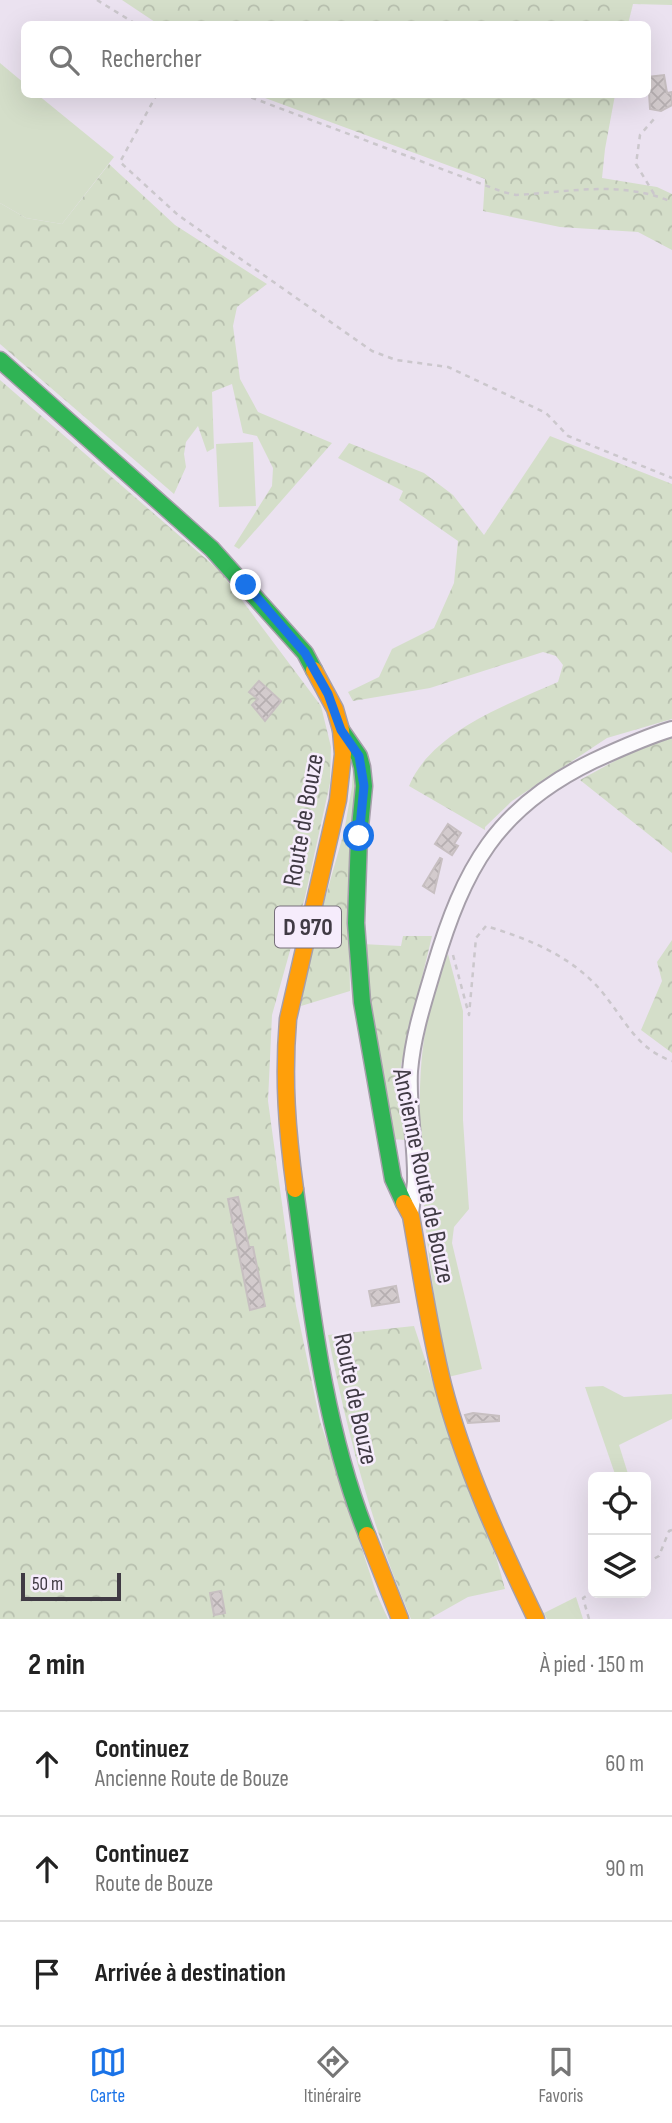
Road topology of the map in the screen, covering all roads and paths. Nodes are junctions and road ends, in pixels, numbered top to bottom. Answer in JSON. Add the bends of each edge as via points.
{"nodes":[{"id":1,"x":97,"y":0,"type":"edge"},
{"id":2,"x":131,"y":21,"type":"edge"},
{"id":3,"x":155,"y":98,"type":"edge"},
{"id":4,"x":253,"y":98,"type":"edge"},
{"id":5,"x":654,"y":119,"type":"dead end"},
{"id":6,"x":654,"y":194,"type":"junction"},
{"id":7,"x":672,"y":202,"type":"edge"},
{"id":8,"x":0,"y":360,"type":"edge"},
{"id":9,"x":672,"y":478,"type":"edge"},
{"id":10,"x":672,"y":729,"type":"edge"},
{"id":11,"x":341,"y":730,"type":"junction"},
{"id":12,"x":453,"y":955,"type":"dead end"},
{"id":13,"x":672,"y":1060,"type":"edge"},
{"id":14,"x":411,"y":1216,"type":"junction"},
{"id":15,"x":672,"y":1530,"type":"edge"},
{"id":16,"x":651,"y":1560,"type":"edge"},
{"id":17,"x":588,"y":1595,"type":"edge"},
{"id":18,"x":400,"y":1619,"type":"edge"},
{"id":19,"x":536,"y":1619,"type":"edge"},
{"id":20,"x":589,"y":1619,"type":"edge"}],
"edges":[{"from":1,"to":2,"type":"path"},
{"from":3,"to":9,"type":"path","via":[[120,162],[178,215],[372,351],[396,360],[448,367],[546,413],[568,436]]},
{"from":4,"to":6,"type":"path","via":[[503,192],[605,187]]},
{"from":5,"to":6,"type":"path","via":[[640,135],[636,164]]},
{"from":6,"to":7,"type":"path"},
{"from":8,"to":11,"type":"main road","name":"Route de Bouze","number":"D 970","via":[[212,549],[246,585],[305,653]]},
{"from":10,"to":14,"type":"street","via":[[554,781],[514,813],[476,864],[452,911],[413,1045],[415,1181]]},
{"from":11,"to":14,"type":"main road","name":"Ancienne Route de Bouze","via":[[359,756],[364,786],[356,923],[362,1002],[393,1179]]},
{"from":11,"to":18,"type":"main road","name":"Route de Bouze","number":"D 970","via":[[338,800],[288,1020],[286,1122],[315,1331],[340,1456]]},
{"from":12,"to":13,"type":"path","via":[[469,1015],[475,938],[486,926],[560,956],[592,981],[637,1039]]},
{"from":14,"to":19,"type":"main road","name":"Ancienne Route de Bouze","via":[[447,1399],[501,1546]]},
{"from":15,"to":16,"type":"path","via":[[659,1556]]},
{"from":17,"to":20,"type":"path","via":[[583,1598]]}]}
